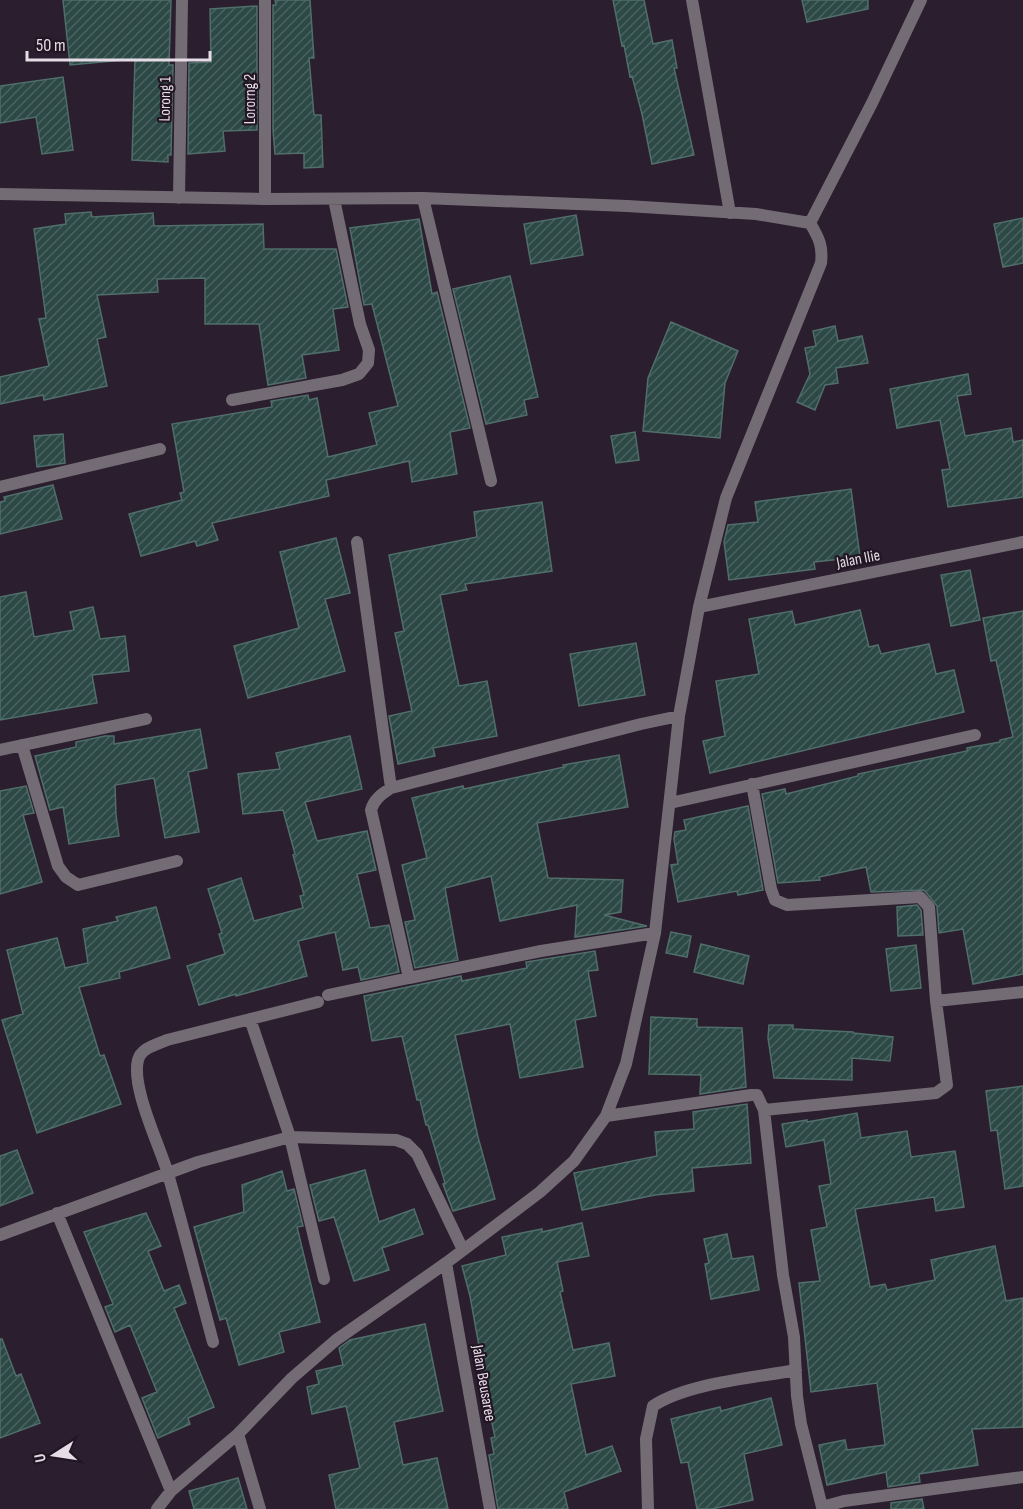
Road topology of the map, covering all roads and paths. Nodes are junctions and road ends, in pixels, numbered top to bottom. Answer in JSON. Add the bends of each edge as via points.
{"nodes":[{"id":1,"x":182,"y":0,"type":"edge"},
{"id":2,"x":265,"y":0,"type":"edge"},
{"id":3,"x":692,"y":0,"type":"edge"},
{"id":4,"x":921,"y":0,"type":"edge"},
{"id":5,"x":0,"y":194,"type":"edge"},
{"id":6,"x":179,"y":198,"type":"junction"},
{"id":7,"x":423,"y":198,"type":"junction"},
{"id":8,"x":265,"y":199,"type":"junction"},
{"id":9,"x":334,"y":199,"type":"junction"},
{"id":10,"x":730,"y":213,"type":"junction"},
{"id":11,"x":810,"y":223,"type":"junction"},
{"id":12,"x":232,"y":400,"type":"dead end"},
{"id":13,"x":160,"y":449,"type":"dead end"},
{"id":14,"x":491,"y":482,"type":"dead end"},
{"id":15,"x":0,"y":488,"type":"edge"},
{"id":16,"x":357,"y":542,"type":"dead end"},
{"id":17,"x":1023,"y":542,"type":"edge"},
{"id":18,"x":699,"y":607,"type":"junction"},
{"id":19,"x":679,"y":716,"type":"junction"},
{"id":20,"x":146,"y":719,"type":"dead end"},
{"id":21,"x":975,"y":735,"type":"dead end"},
{"id":22,"x":22,"y":745,"type":"junction"},
{"id":23,"x":0,"y":750,"type":"edge"},
{"id":24,"x":752,"y":784,"type":"junction"},
{"id":25,"x":391,"y":788,"type":"junction"},
{"id":26,"x":670,"y":803,"type":"junction"},
{"id":27,"x":177,"y":861,"type":"dead end"},
{"id":28,"x":655,"y":933,"type":"junction"},
{"id":29,"x":409,"y":978,"type":"junction"},
{"id":30,"x":1023,"y":992,"type":"edge"},
{"id":31,"x":936,"y":1001,"type":"junction"},
{"id":32,"x":250,"y":1019,"type":"junction"},
{"id":33,"x":764,"y":1110,"type":"junction"},
{"id":34,"x":606,"y":1116,"type":"junction"},
{"id":35,"x":291,"y":1137,"type":"junction"},
{"id":36,"x":167,"y":1173,"type":"junction"},
{"id":37,"x":57,"y":1213,"type":"junction"},
{"id":38,"x":0,"y":1235,"type":"edge"},
{"id":39,"x":462,"y":1250,"type":"junction"},
{"id":40,"x":446,"y":1263,"type":"junction"},
{"id":41,"x":324,"y":1279,"type":"dead end"},
{"id":42,"x":213,"y":1342,"type":"dead end"},
{"id":43,"x":796,"y":1370,"type":"junction"},
{"id":44,"x":238,"y":1434,"type":"junction"},
{"id":45,"x":1023,"y":1477,"type":"edge"},
{"id":46,"x":171,"y":1491,"type":"junction"},
{"id":47,"x":822,"y":1508,"type":"edge"},
{"id":48,"x":157,"y":1509,"type":"edge"},
{"id":49,"x":260,"y":1509,"type":"edge"},
{"id":50,"x":490,"y":1509,"type":"edge"},
{"id":51,"x":648,"y":1509,"type":"edge"}],
"edges":[{"from":1,"to":6,"type":"street","name":"Lorong 1"},
{"from":2,"to":8,"type":"street","name":"Lororng 2"},
{"from":3,"to":10,"type":"street"},
{"from":4,"to":11,"type":"street"},
{"from":5,"to":6,"type":"street"},
{"from":6,"to":8,"type":"street"},
{"from":7,"to":9,"type":"street"},
{"from":7,"to":10,"type":"street"},
{"from":7,"to":14,"type":"street"},
{"from":8,"to":9,"type":"street"},
{"from":9,"to":12,"type":"street","via":[[369,350],[368,363],[359,374],[342,381]]},
{"from":10,"to":11,"type":"street"},
{"from":11,"to":18,"type":"street","via":[[822,245],[821,263],[726,498]]},
{"from":13,"to":15,"type":"street"},
{"from":16,"to":25,"type":"street"},
{"from":17,"to":18,"type":"street","name":"Jalan Ilie"},
{"from":18,"to":19,"type":"street"},
{"from":19,"to":25,"type":"street"},
{"from":19,"to":26,"type":"street"},
{"from":20,"to":22,"type":"street"},
{"from":21,"to":24,"type":"street"},
{"from":22,"to":23,"type":"street"},
{"from":22,"to":27,"type":"street","via":[[58,866],[66,877],[78,885]]},
{"from":24,"to":26,"type":"street"},
{"from":24,"to":31,"type":"street","via":[[775,900],[787,905],[920,897],[929,907]]},
{"from":25,"to":29,"type":"street","via":[[377,798],[371,810]]},
{"from":26,"to":28,"type":"street"},
{"from":28,"to":29,"type":"street"},
{"from":28,"to":34,"type":"street","via":[[626,1064]]},
{"from":29,"to":32,"type":"street"},
{"from":30,"to":31,"type":"street"},
{"from":31,"to":33,"type":"street","via":[[947,1085],[936,1093]]},
{"from":32,"to":35,"type":"street"},
{"from":32,"to":36,"type":"street","via":[[166,1040],[146,1049],[138,1058],[141,1096]]},
{"from":33,"to":34,"type":"street","via":[[760,1098],[751,1095]]},
{"from":33,"to":43,"type":"street"},
{"from":34,"to":39,"type":"street","via":[[574,1161],[540,1192]]},
{"from":35,"to":36,"type":"street"},
{"from":35,"to":39,"type":"street","via":[[396,1140],[407,1144],[417,1154]]},
{"from":35,"to":41,"type":"street"},
{"from":36,"to":37,"type":"street"},
{"from":36,"to":42,"type":"street"},
{"from":37,"to":38,"type":"street"},
{"from":37,"to":46,"type":"street"},
{"from":39,"to":40,"type":"street"},
{"from":40,"to":44,"type":"street","via":[[336,1340],[292,1378]]},
{"from":40,"to":50,"type":"street","name":"Jalan Beusaree"},
{"from":43,"to":47,"type":"street","via":[[801,1424]]},
{"from":43,"to":51,"type":"street","via":[[700,1388],[667,1397],[653,1406],[646,1439]]},
{"from":44,"to":46,"type":"street"},
{"from":44,"to":49,"type":"street"},
{"from":45,"to":47,"type":"street","via":[[844,1501]]},
{"from":46,"to":48,"type":"street"}]}
